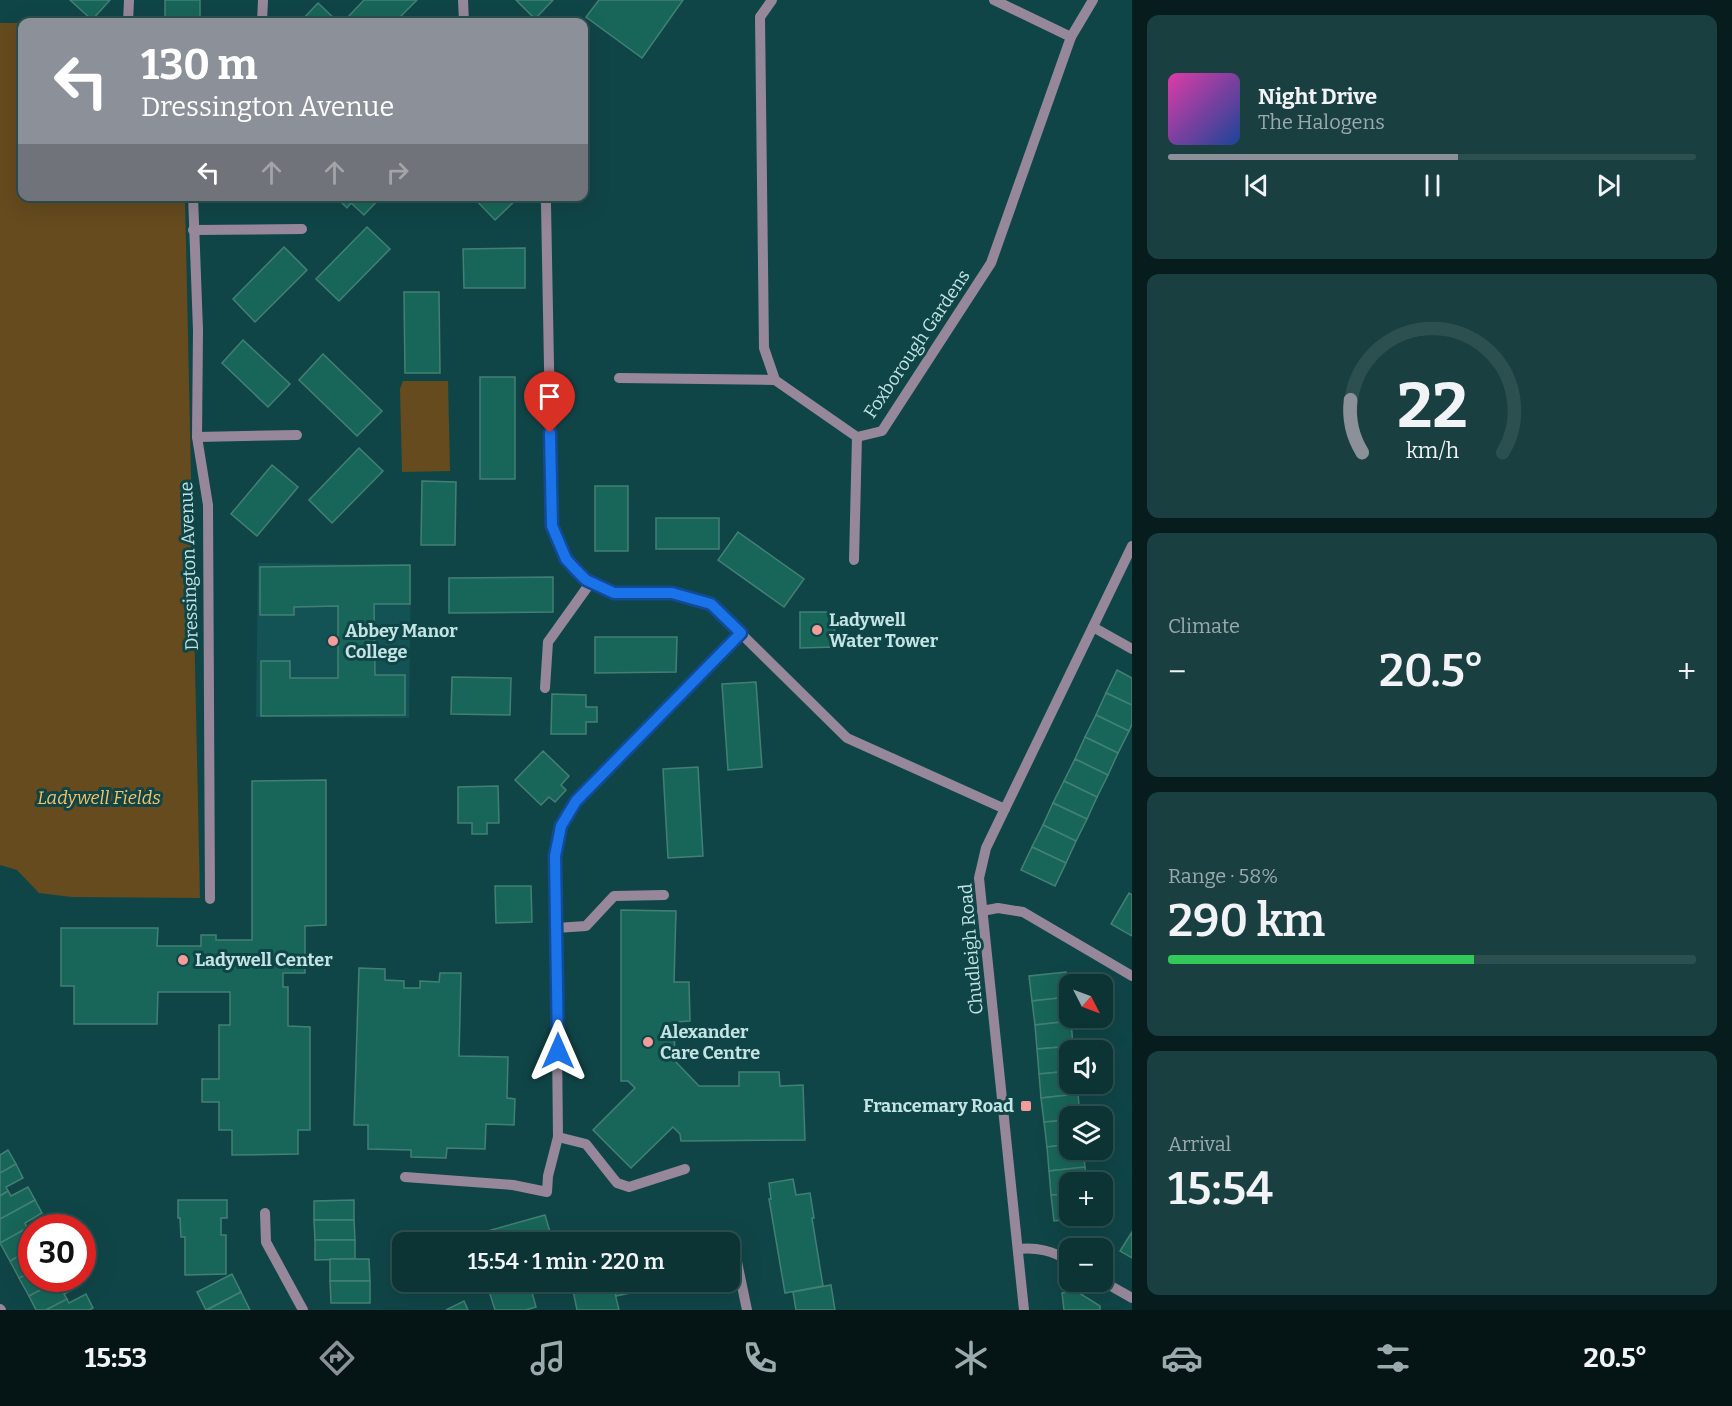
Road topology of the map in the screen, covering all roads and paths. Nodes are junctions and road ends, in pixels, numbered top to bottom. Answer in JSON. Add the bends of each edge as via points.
{"nodes":[{"id":1,"x":129,"y":0,"type":"edge"},
{"id":2,"x":263,"y":0,"type":"edge"},
{"id":3,"x":463,"y":0,"type":"edge"},
{"id":4,"x":772,"y":0,"type":"edge"},
{"id":5,"x":994,"y":0,"type":"edge"},
{"id":6,"x":1093,"y":0,"type":"edge"},
{"id":7,"x":128,"y":18,"type":"edge"},
{"id":8,"x":262,"y":18,"type":"edge"},
{"id":9,"x":464,"y":18,"type":"edge"},
{"id":10,"x":1071,"y":37,"type":"junction"},
{"id":11,"x":193,"y":201,"type":"edge"},
{"id":12,"x":545,"y":201,"type":"edge"},
{"id":13,"x":302,"y":229,"type":"dead end"},
{"id":14,"x":193,"y":230,"type":"junction"},
{"id":15,"x":619,"y":378,"type":"dead end"},
{"id":16,"x":776,"y":380,"type":"junction"},
{"id":17,"x":297,"y":435,"type":"dead end"},
{"id":18,"x":857,"y":436,"type":"junction"},
{"id":19,"x":197,"y":437,"type":"junction"},
{"id":20,"x":1132,"y":546,"type":"edge"},
{"id":21,"x":854,"y":560,"type":"dead end"},
{"id":22,"x":591,"y":582,"type":"junction"},
{"id":23,"x":1093,"y":627,"type":"junction"},
{"id":24,"x":741,"y":633,"type":"junction"},
{"id":25,"x":1132,"y":649,"type":"edge"},
{"id":26,"x":545,"y":688,"type":"dead end"},
{"id":27,"x":1005,"y":809,"type":"junction"},
{"id":28,"x":664,"y":895,"type":"dead end"},
{"id":29,"x":210,"y":899,"type":"dead end"},
{"id":30,"x":982,"y":910,"type":"junction"},
{"id":31,"x":556,"y":927,"type":"junction"},
{"id":32,"x":1132,"y":976,"type":"edge"},
{"id":33,"x":558,"y":1137,"type":"junction"},
{"id":34,"x":685,"y":1169,"type":"dead end"},
{"id":35,"x":405,"y":1177,"type":"dead end"},
{"id":36,"x":265,"y":1214,"type":"dead end"},
{"id":37,"x":1018,"y":1249,"type":"junction"},
{"id":38,"x":1059,"y":1255,"type":"edge"},
{"id":39,"x":740,"y":1276,"type":"edge"},
{"id":40,"x":1113,"y":1287,"type":"edge"},
{"id":41,"x":1132,"y":1298,"type":"edge"},
{"id":42,"x":303,"y":1310,"type":"edge"},
{"id":43,"x":747,"y":1310,"type":"edge"},
{"id":44,"x":1024,"y":1310,"type":"edge"}],
"edges":[{"from":1,"to":7,"type":"street"},
{"from":2,"to":8,"type":"street"},
{"from":3,"to":9,"type":"street"},
{"from":4,"to":16,"type":"street","via":[[760,17],[764,348]]},
{"from":5,"to":10,"type":"street"},
{"from":6,"to":10,"type":"street","name":"Foxborough Gardens"},
{"from":10,"to":18,"type":"street","name":"Foxborough Gardens","via":[[991,263],[882,431]]},
{"from":11,"to":14,"type":"street","name":"Dressington Avenue"},
{"from":12,"to":22,"type":"street","via":[[552,526],[566,559]]},
{"from":13,"to":14,"type":"street"},
{"from":14,"to":19,"type":"street","name":"Dressington Avenue","via":[[198,330]]},
{"from":15,"to":16,"type":"street"},
{"from":16,"to":18,"type":"street","name":"Foxborough Gardens"},
{"from":17,"to":19,"type":"street"},
{"from":18,"to":21,"type":"street"},
{"from":19,"to":29,"type":"street","name":"Dressington Avenue","via":[[208,505]]},
{"from":20,"to":23,"type":"street","name":"Chudleigh Road"},
{"from":22,"to":24,"type":"street","via":[[614,593],[672,593],[711,604]]},
{"from":22,"to":26,"type":"street","via":[[548,642]]},
{"from":23,"to":25,"type":"street"},
{"from":23,"to":27,"type":"street","name":"Chudleigh Road"},
{"from":24,"to":27,"type":"street","via":[[847,738]]},
{"from":24,"to":31,"type":"street","via":[[576,801],[561,826],[555,856]]},
{"from":27,"to":30,"type":"street","name":"Chudleigh Road","via":[[981,868]]},
{"from":28,"to":31,"type":"street","via":[[614,896],[586,926]]},
{"from":30,"to":32,"type":"street","via":[[1023,912]]},
{"from":30,"to":37,"type":"street","name":"Chudleigh Road"},
{"from":31,"to":33,"type":"street"},
{"from":33,"to":34,"type":"street","via":[[586,1144],[616,1183],[629,1187]]},
{"from":33,"to":35,"type":"street","via":[[547,1192],[513,1185]]},
{"from":36,"to":42,"type":"street","via":[[266,1242]]},
{"from":37,"to":38,"type":"street","via":[[1034,1247]]},
{"from":37,"to":44,"type":"street","name":"Chudleigh Road"},
{"from":39,"to":43,"type":"street"},
{"from":40,"to":41,"type":"street"}]}
